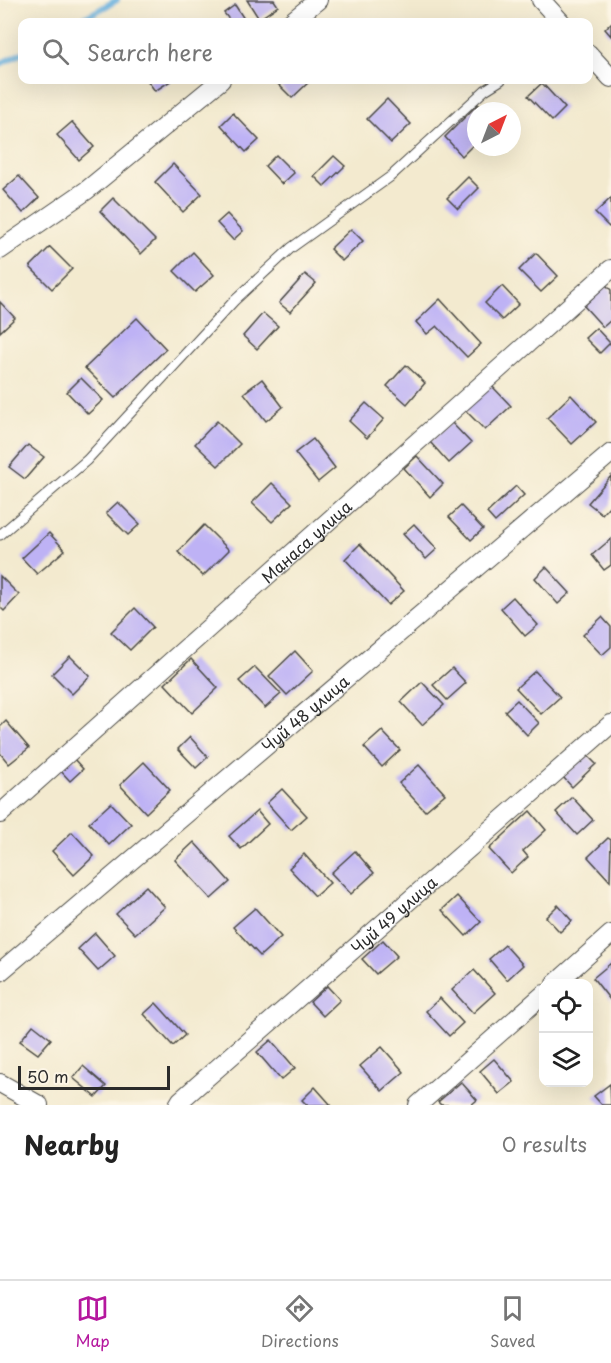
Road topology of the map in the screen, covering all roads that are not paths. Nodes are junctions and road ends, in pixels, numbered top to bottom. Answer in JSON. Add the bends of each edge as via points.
{"nodes":[{"id":1,"x":318,"y":0,"type":"edge"},
{"id":2,"x":541,"y":0,"type":"edge"},
{"id":3,"x":296,"y":18,"type":"edge"},
{"id":4,"x":557,"y":18,"type":"edge"},
{"id":5,"x":593,"y":58,"type":"edge"},
{"id":6,"x":611,"y":78,"type":"edge"},
{"id":7,"x":216,"y":84,"type":"edge"},
{"id":8,"x":495,"y":84,"type":"edge"},
{"id":9,"x":0,"y":250,"type":"edge"},
{"id":10,"x":611,"y":269,"type":"edge"},
{"id":11,"x":611,"y":453,"type":"edge"},
{"id":12,"x":0,"y":535,"type":"edge"},
{"id":13,"x":611,"y":724,"type":"edge"},
{"id":14,"x":0,"y":814,"type":"edge"},
{"id":15,"x":611,"y":934,"type":"edge"},
{"id":16,"x":0,"y":972,"type":"edge"},
{"id":17,"x":561,"y":979,"type":"edge"},
{"id":18,"x":539,"y":998,"type":"edge"},
{"id":19,"x":0,"y":1083,"type":"edge"},
{"id":20,"x":39,"y":1105,"type":"edge"},
{"id":21,"x":178,"y":1105,"type":"edge"},
{"id":22,"x":418,"y":1105,"type":"edge"}],
"edges":[{"from":1,"to":3,"type":"street"},
{"from":2,"to":4,"type":"street"},
{"from":5,"to":6,"type":"street"},
{"from":7,"to":9,"type":"street","via":[[87,190]]},
{"from":8,"to":12,"type":"lane","via":[[390,177],[291,248],[234,301],[87,460]]},
{"from":10,"to":14,"type":"street","name":"Манаса улица"},
{"from":11,"to":16,"type":"street","name":"Чуй 48 улица"},
{"from":13,"to":21,"type":"street","name":"Чуй 49 улица"},
{"from":15,"to":17,"type":"street"},
{"from":18,"to":22,"type":"street"},
{"from":19,"to":20,"type":"street"}]}
